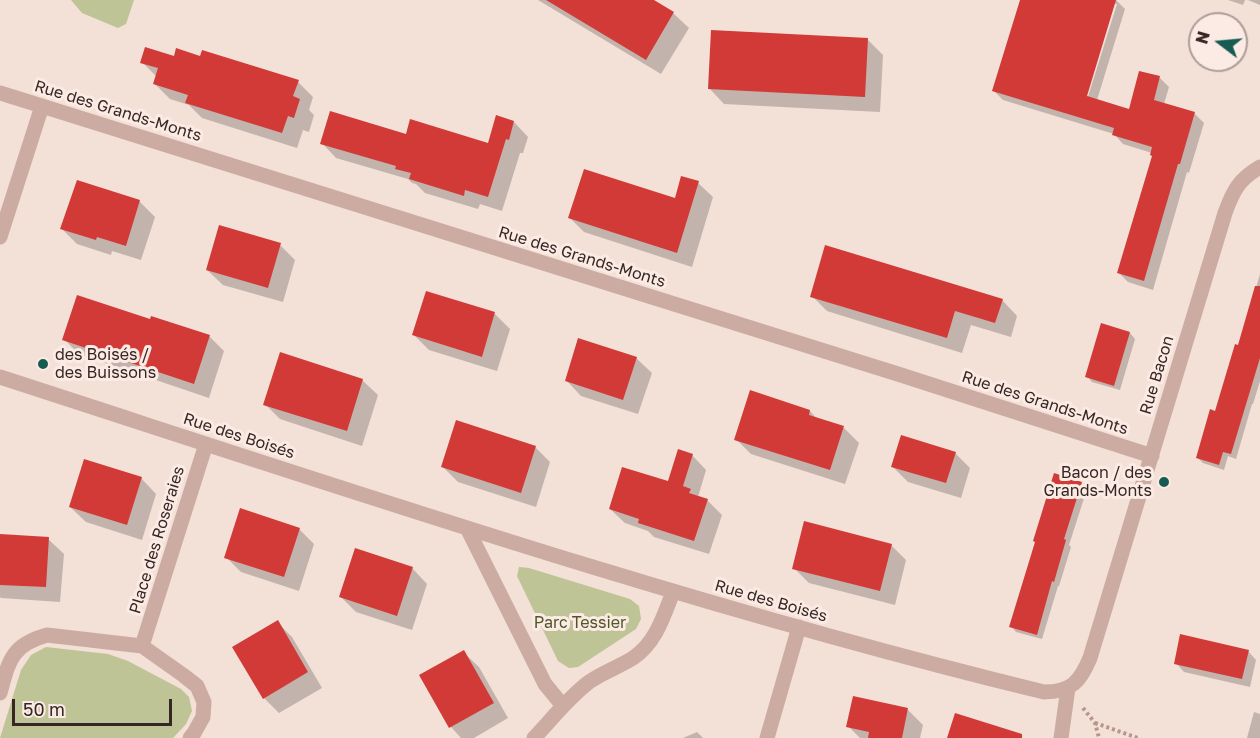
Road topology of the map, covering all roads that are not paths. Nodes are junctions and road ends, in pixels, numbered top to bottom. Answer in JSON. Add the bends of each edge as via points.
{"nodes":[{"id":1,"x":0,"y":93,"type":"edge"},
{"id":2,"x":42,"y":106,"type":"junction"},
{"id":3,"x":1260,"y":167,"type":"edge"},
{"id":4,"x":0,"y":237,"type":"edge"},
{"id":5,"x":0,"y":377,"type":"edge"},
{"id":6,"x":206,"y":444,"type":"junction"},
{"id":7,"x":1152,"y":456,"type":"junction"},
{"id":8,"x":467,"y":528,"type":"junction"},
{"id":9,"x":673,"y":592,"type":"junction"},
{"id":10,"x":799,"y":627,"type":"junction"},
{"id":11,"x":142,"y":646,"type":"junction"},
{"id":12,"x":1068,"y":688,"type":"junction"},
{"id":13,"x":0,"y":693,"type":"edge"},
{"id":14,"x":563,"y":706,"type":"junction"},
{"id":15,"x":190,"y":738,"type":"edge"},
{"id":16,"x":534,"y":738,"type":"edge"},
{"id":17,"x":767,"y":738,"type":"edge"},
{"id":18,"x":1061,"y":738,"type":"edge"}],
"edges":[{"from":1,"to":2,"type":"street","name":"Rue des Grands-Monts"},
{"from":2,"to":4,"type":"street"},
{"from":2,"to":7,"type":"street","name":"Rue des Grands-Monts"},
{"from":3,"to":7,"type":"street","name":"Rue Bacon","via":[[1247,174],[1232,193]]},
{"from":5,"to":6,"type":"street","name":"Rue des Boisés"},
{"from":6,"to":8,"type":"street","name":"Rue des Boisés"},
{"from":6,"to":11,"type":"street","name":"Place des Roseraies"},
{"from":7,"to":12,"type":"street","name":"Rue Bacon","via":[[1090,658],[1084,673]]},
{"from":8,"to":9,"type":"street","name":"Rue des Boisés"},
{"from":8,"to":14,"type":"street","via":[[546,684]]},
{"from":9,"to":10,"type":"street","name":"Rue des Boisés"},
{"from":9,"to":14,"type":"street","via":[[648,645],[591,681]]},
{"from":10,"to":12,"type":"street","name":"Rue des Boisés","via":[[1044,692]]},
{"from":10,"to":17,"type":"street"},
{"from":11,"to":13,"type":"street","via":[[47,635],[32,640],[11,658]]},
{"from":11,"to":15,"type":"street","via":[[197,686],[204,702],[204,717]]},
{"from":12,"to":18,"type":"street"},
{"from":14,"to":16,"type":"street"}]}
